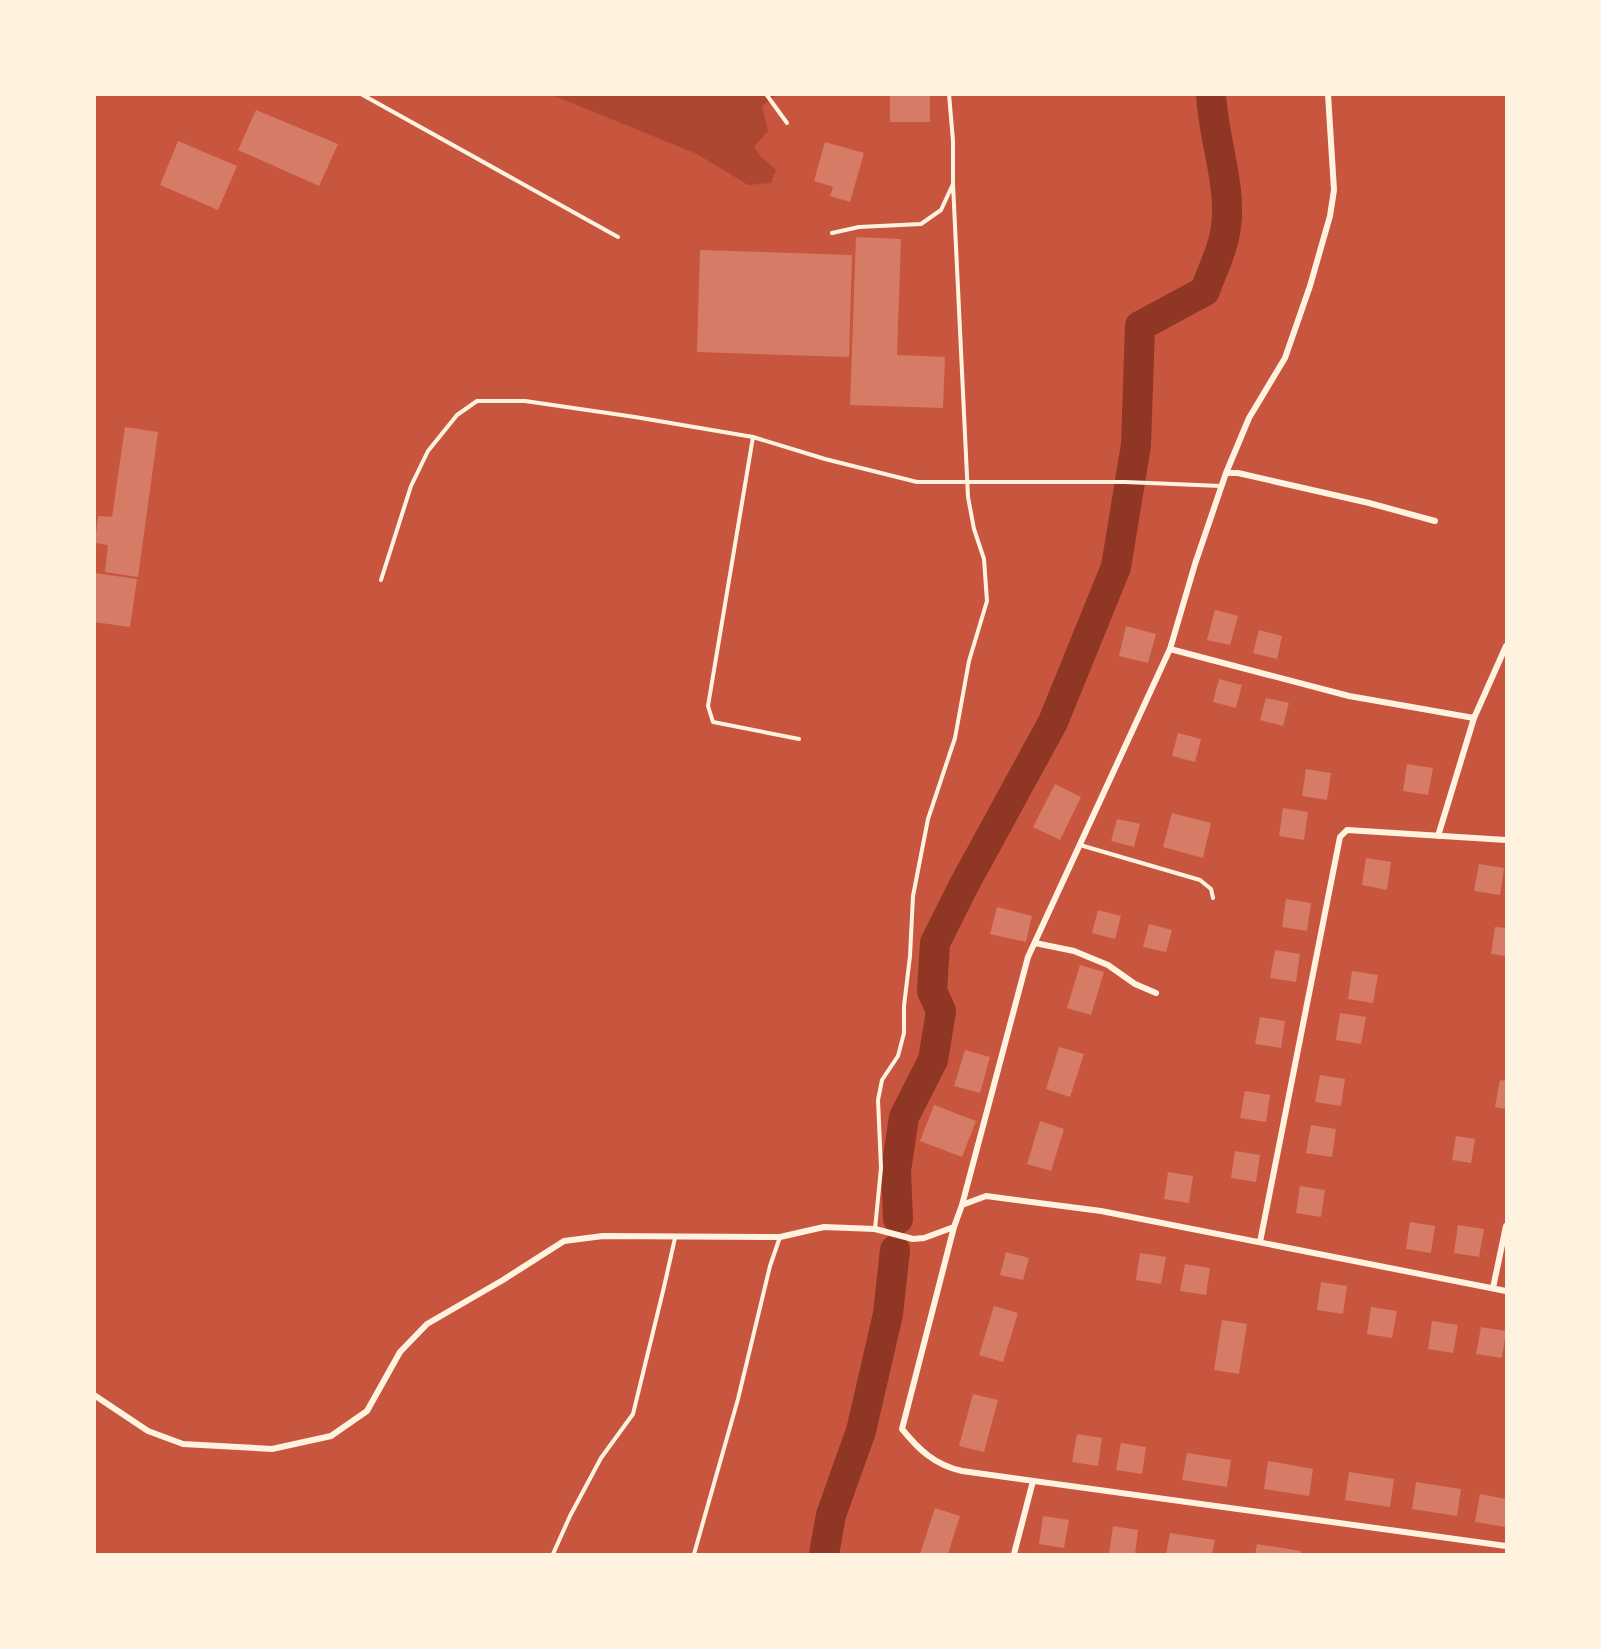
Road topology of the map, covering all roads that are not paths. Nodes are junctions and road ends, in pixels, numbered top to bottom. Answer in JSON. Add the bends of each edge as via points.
{"nodes":[{"id":1,"x":361,"y":94,"type":"edge"},
{"id":2,"x":766,"y":94,"type":"edge"},
{"id":3,"x":949,"y":94,"type":"edge"},
{"id":4,"x":1328,"y":94,"type":"edge"},
{"id":5,"x":787,"y":123,"type":"dead end"},
{"id":6,"x":953,"y":184,"type":"junction"},
{"id":7,"x":832,"y":233,"type":"dead end"},
{"id":8,"x":618,"y":237,"type":"dead end"},
{"id":9,"x":753,"y":437,"type":"junction"},
{"id":10,"x":1226,"y":473,"type":"junction"},
{"id":11,"x":966,"y":483,"type":"junction"},
{"id":12,"x":1222,"y":486,"type":"junction"},
{"id":13,"x":1435,"y":520,"type":"dead end"},
{"id":14,"x":381,"y":580,"type":"dead end"},
{"id":15,"x":1506,"y":646,"type":"edge"},
{"id":16,"x":1170,"y":649,"type":"junction"},
{"id":17,"x":1474,"y":718,"type":"junction"},
{"id":18,"x":800,"y":739,"type":"dead end"},
{"id":19,"x":1438,"y":836,"type":"junction"},
{"id":20,"x":1506,"y":840,"type":"edge"},
{"id":21,"x":1080,"y":845,"type":"junction"},
{"id":22,"x":1213,"y":898,"type":"dead end"},
{"id":23,"x":1035,"y":944,"type":"junction"},
{"id":24,"x":1156,"y":993,"type":"dead end"},
{"id":25,"x":962,"y":1205,"type":"junction"},
{"id":26,"x":1506,"y":1226,"type":"edge"},
{"id":27,"x":954,"y":1227,"type":"junction"},
{"id":28,"x":875,"y":1229,"type":"junction"},
{"id":29,"x":675,"y":1238,"type":"junction"},
{"id":30,"x":780,"y":1238,"type":"junction"},
{"id":31,"x":1260,"y":1242,"type":"junction"},
{"id":32,"x":1493,"y":1288,"type":"junction"},
{"id":33,"x":1506,"y":1291,"type":"edge"},
{"id":34,"x":94,"y":1395,"type":"edge"},
{"id":35,"x":1033,"y":1481,"type":"junction"},
{"id":36,"x":1506,"y":1546,"type":"edge"},
{"id":37,"x":553,"y":1554,"type":"edge"},
{"id":38,"x":694,"y":1554,"type":"edge"},
{"id":39,"x":1014,"y":1554,"type":"edge"}],
"edges":[{"from":1,"to":8,"type":"lane"},
{"from":2,"to":5,"type":"lane"},
{"from":3,"to":6,"type":"lane"},
{"from":4,"to":10,"type":"street","via":[[1334,190],[1330,216],[1285,358],[1249,418]]},
{"from":6,"to":7,"type":"lane","via":[[941,210],[921,224],[859,227]]},
{"from":6,"to":11,"type":"lane"},
{"from":9,"to":11,"type":"lane","via":[[917,482]]},
{"from":9,"to":14,"type":"lane","via":[[525,400],[477,401],[457,415],[428,451],[411,486]]},
{"from":9,"to":18,"type":"lane","via":[[708,706],[714,722]]},
{"from":10,"to":12,"type":"street"},
{"from":10,"to":13,"type":"street"},
{"from":11,"to":12,"type":"lane"},
{"from":11,"to":28,"type":"lane","via":[[984,559],[987,601],[969,661],[955,738],[928,819],[913,896],[904,1033],[898,1056],[882,1080],[878,1100],[881,1168]]},
{"from":12,"to":16,"type":"street"},
{"from":15,"to":17,"type":"street"},
{"from":16,"to":17,"type":"street","via":[[1349,696]]},
{"from":16,"to":21,"type":"street"},
{"from":17,"to":19,"type":"street"},
{"from":19,"to":20,"type":"street"},
{"from":19,"to":31,"type":"street","via":[[1347,830],[1340,837]]},
{"from":21,"to":22,"type":"lane","via":[[1200,880]]},
{"from":21,"to":23,"type":"street"},
{"from":23,"to":24,"type":"street","via":[[1082,954]]},
{"from":23,"to":25,"type":"street","via":[[1028,957]]},
{"from":25,"to":27,"type":"street"},
{"from":25,"to":31,"type":"street","via":[[986,1196],[1101,1211]]},
{"from":26,"to":32,"type":"street"},
{"from":27,"to":28,"type":"street","via":[[913,1239]]},
{"from":27,"to":35,"type":"street","via":[[902,1429],[917,1448],[949,1468]]},
{"from":28,"to":30,"type":"street","via":[[824,1227]]},
{"from":29,"to":30,"type":"street"},
{"from":29,"to":34,"type":"street","via":[[603,1236],[564,1241],[428,1324],[400,1352],[367,1411],[332,1436],[272,1449],[183,1444],[148,1431]]},
{"from":29,"to":37,"type":"lane","via":[[633,1414],[601,1458]]},
{"from":30,"to":38,"type":"lane","via":[[771,1259],[738,1399]]},
{"from":31,"to":32,"type":"street"},
{"from":32,"to":33,"type":"street"},
{"from":35,"to":36,"type":"street"},
{"from":35,"to":39,"type":"street"}]}
